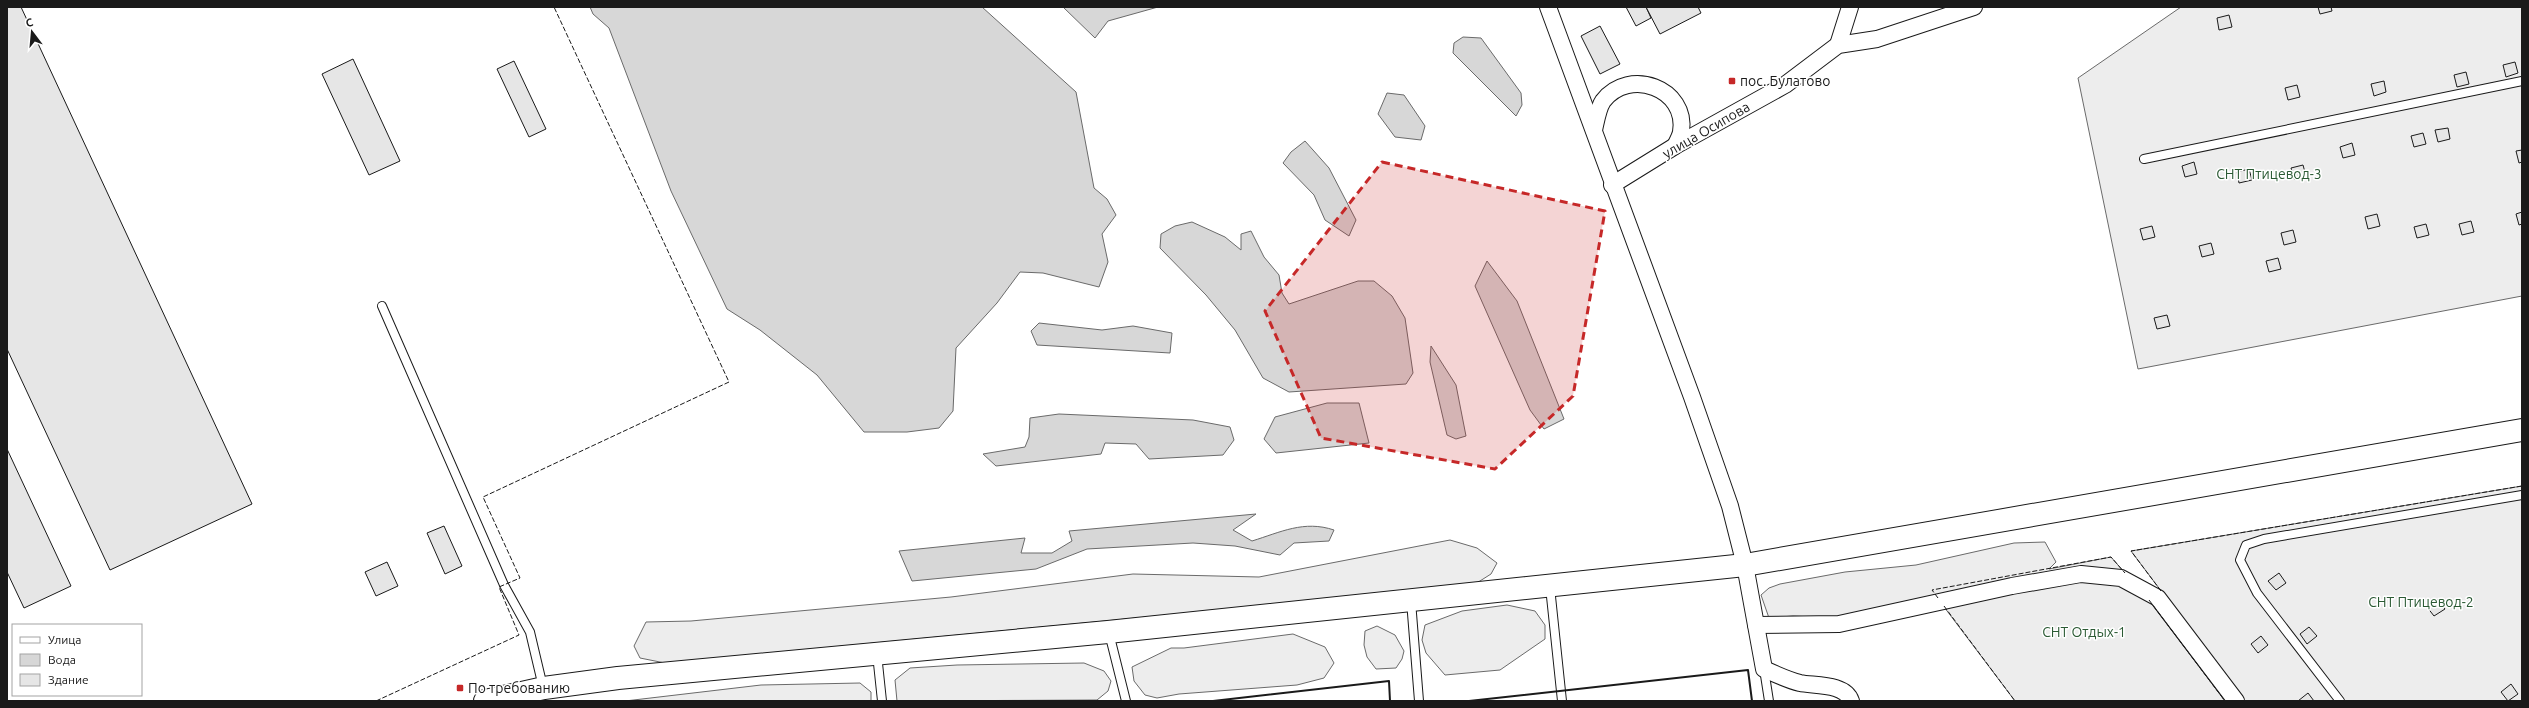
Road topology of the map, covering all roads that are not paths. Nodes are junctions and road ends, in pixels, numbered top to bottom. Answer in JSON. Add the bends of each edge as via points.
{"nodes":[{"id":1,"x":1548,"y":7,"type":"edge"},
{"id":2,"x":1850,"y":7,"type":"edge"},
{"id":3,"x":1974,"y":7,"type":"edge"},
{"id":4,"x":1838,"y":45,"type":"junction"},
{"id":5,"x":2522,"y":81,"type":"edge"},
{"id":6,"x":1594,"y":130,"type":"junction"},
{"id":7,"x":1675,"y":146,"type":"junction"},
{"id":8,"x":2144,"y":159,"type":"dead end"},
{"id":9,"x":1612,"y":185,"type":"junction"},
{"id":10,"x":382,"y":306,"type":"dead end"},
{"id":11,"x":2522,"y":430,"type":"edge"},
{"id":12,"x":2522,"y":495,"type":"edge"},
{"id":13,"x":1745,"y":565,"type":"junction"},
{"id":14,"x":1550,"y":586,"type":"junction"},
{"id":15,"x":1411,"y":600,"type":"junction"},
{"id":16,"x":1756,"y":625,"type":"junction"},
{"id":17,"x":1108,"y":632,"type":"junction"},
{"id":18,"x":877,"y":653,"type":"junction"},
{"id":19,"x":1764,"y":669,"type":"junction"},
{"id":20,"x":544,"y":688,"type":"junction"},
{"id":21,"x":485,"y":701,"type":"edge"},
{"id":22,"x":882,"y":701,"type":"edge"},
{"id":23,"x":1126,"y":701,"type":"edge"},
{"id":24,"x":1419,"y":701,"type":"edge"},
{"id":25,"x":1562,"y":701,"type":"edge"},
{"id":26,"x":1769,"y":701,"type":"edge"},
{"id":27,"x":1851,"y":701,"type":"edge"},
{"id":28,"x":2236,"y":701,"type":"edge"},
{"id":29,"x":2340,"y":701,"type":"edge"}],
"edges":[{"from":1,"to":6,"type":"street"},
{"from":2,"to":4,"type":"street"},
{"from":3,"to":4,"type":"street","name":"улица Осипова","via":[[1878,39]]},
{"from":4,"to":7,"type":"street","name":"улица Осипова","via":[[1785,85]]},
{"from":5,"to":8,"type":"lane"},
{"from":6,"to":7,"type":"street","via":[[1602,101],[1620,86],[1643,83],[1666,92],[1678,111],[1681,131]]},
{"from":6,"to":9,"type":"street"},
{"from":7,"to":9,"type":"street","name":"улица Осипова"},
{"from":9,"to":13,"type":"street","via":[[1692,397],[1730,506]]},
{"from":10,"to":20,"type":"lane","via":[[504,585],[530,632]]},
{"from":11,"to":13,"type":"main road"},
{"from":12,"to":29,"type":"lane","via":[[2264,539],[2246,545],[2240,560],[2257,593]]},
{"from":13,"to":14,"type":"main road"},
{"from":13,"to":16,"type":"street"},
{"from":14,"to":15,"type":"main road"},
{"from":14,"to":25,"type":"lane"},
{"from":15,"to":17,"type":"main road"},
{"from":15,"to":24,"type":"lane"},
{"from":16,"to":19,"type":"street"},
{"from":16,"to":28,"type":"street","via":[[1839,624],[2012,586],[2081,574],[2121,578],[2158,598]]},
{"from":17,"to":18,"type":"main road"},
{"from":17,"to":23,"type":"lane"},
{"from":18,"to":20,"type":"main road","via":[[618,678]]},
{"from":18,"to":22,"type":"lane"},
{"from":19,"to":26,"type":"lane"},
{"from":19,"to":27,"type":"street","via":[[1798,682],[1836,688],[1850,697]]},
{"from":20,"to":21,"type":"main road"}]}
